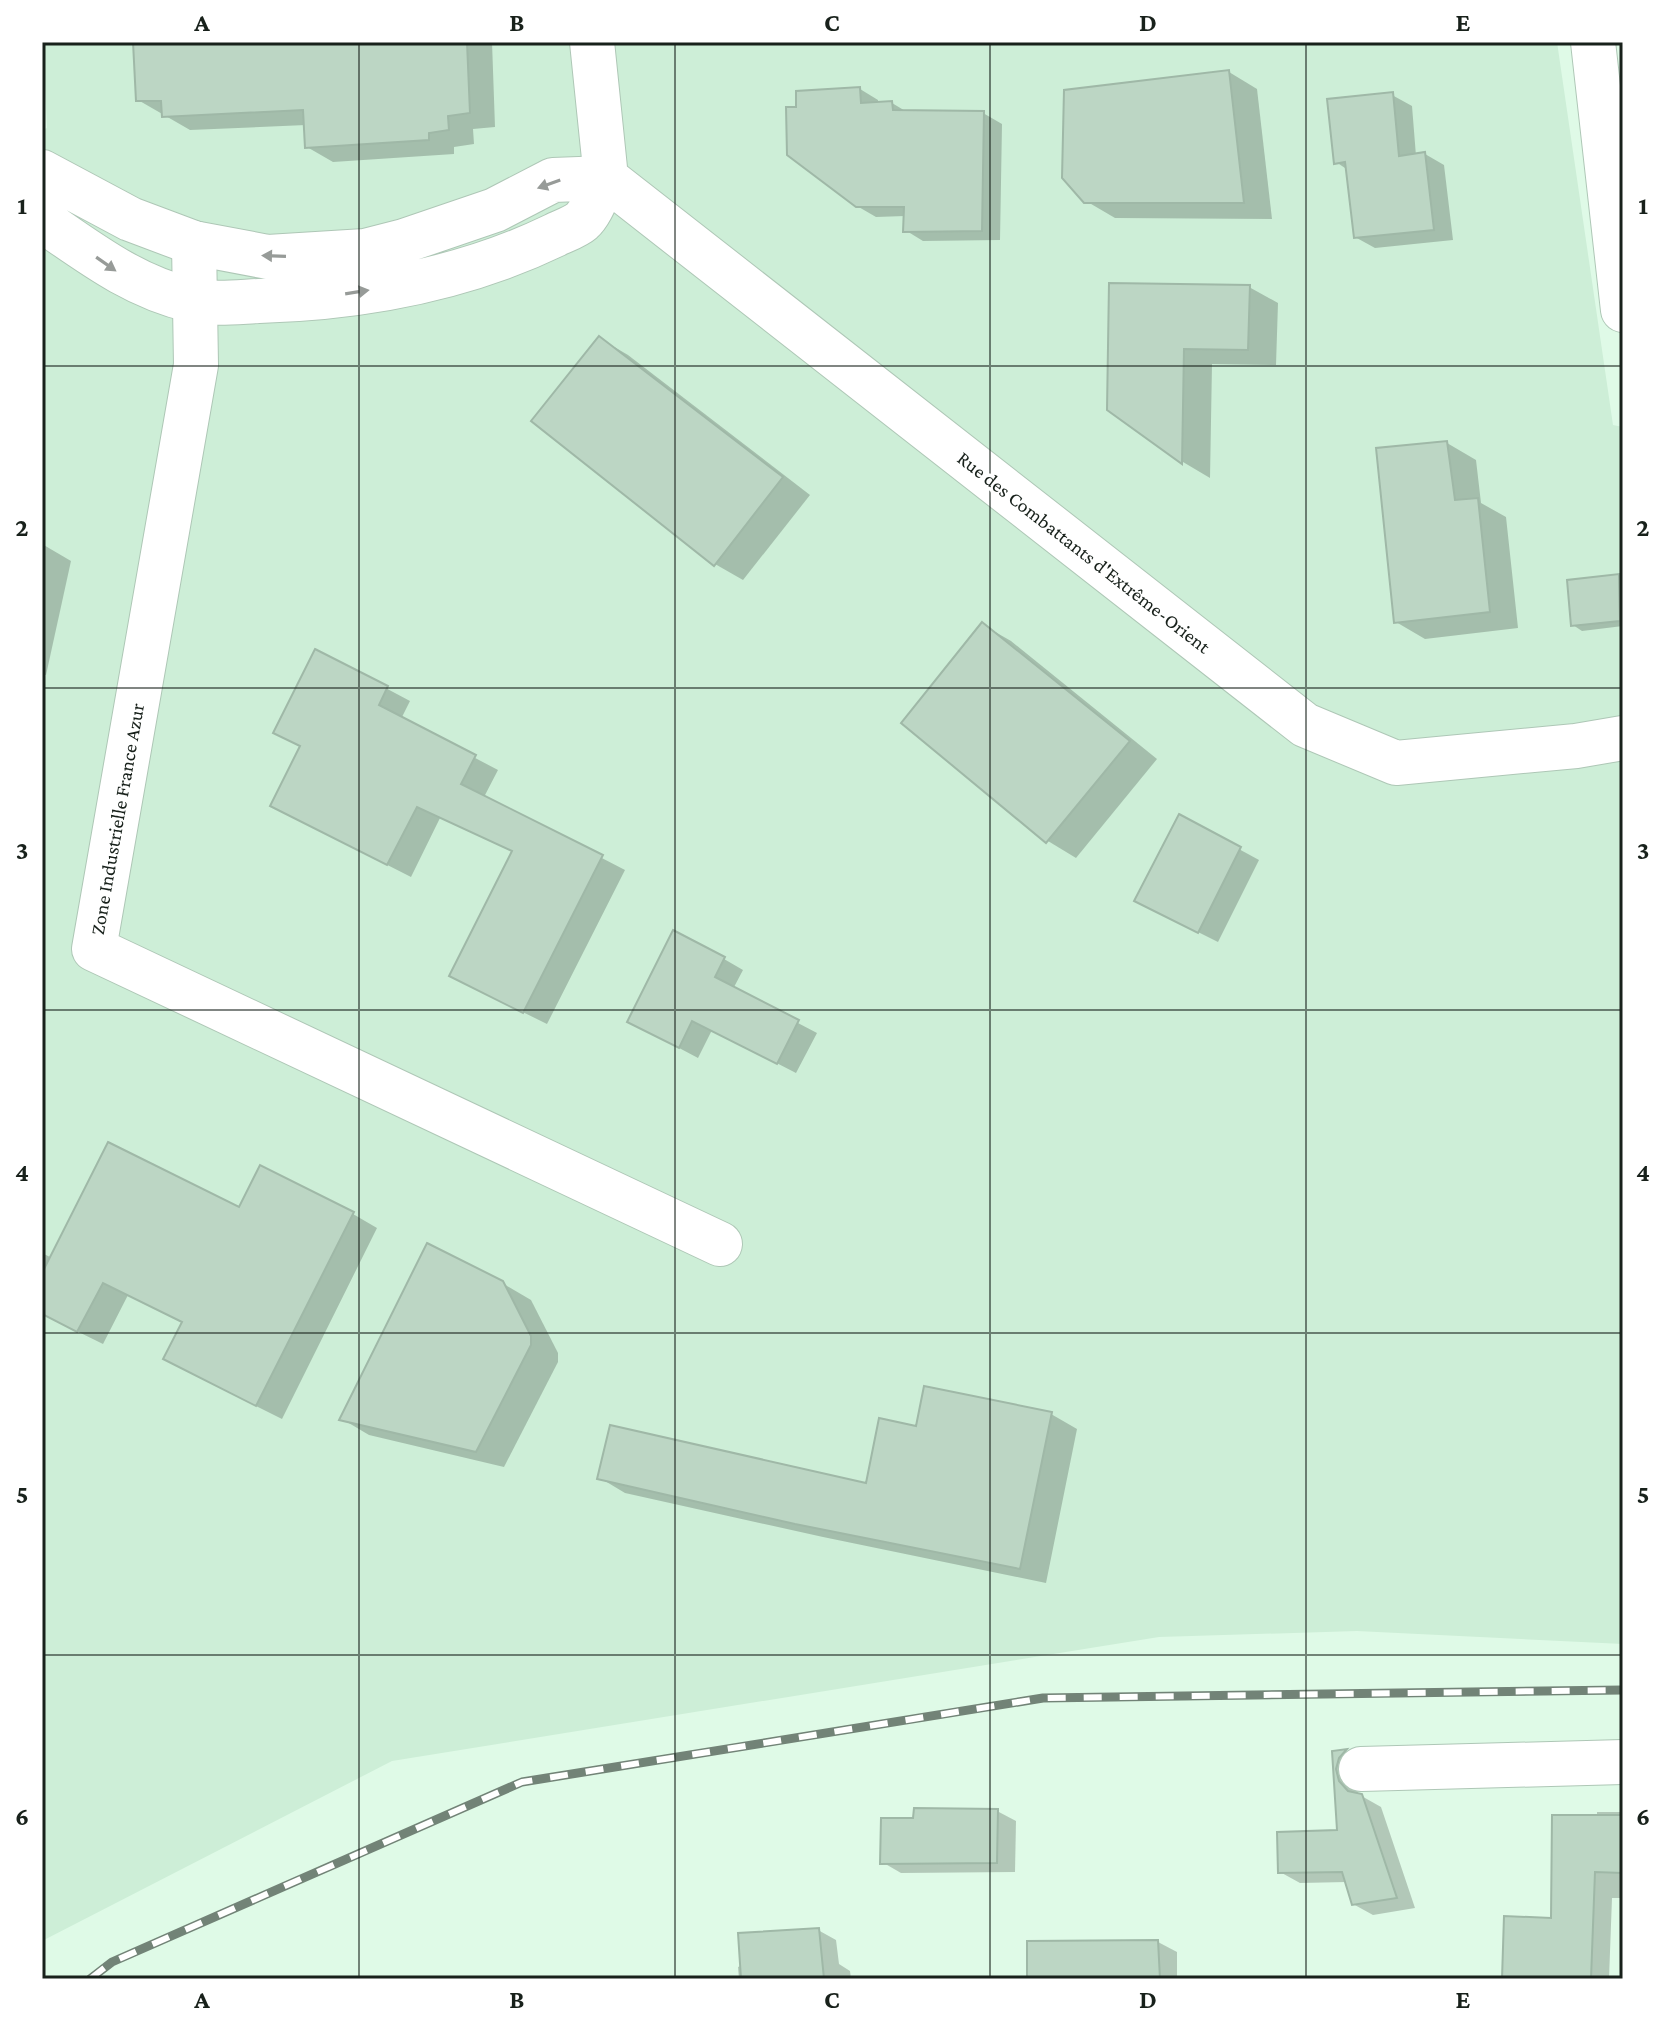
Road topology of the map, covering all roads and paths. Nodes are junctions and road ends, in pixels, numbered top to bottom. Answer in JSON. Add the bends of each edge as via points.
{"nodes":[{"id":1,"x":592,"y":42,"type":"edge"},
{"id":2,"x":1593,"y":42,"type":"edge"},
{"id":3,"x":42,"y":172,"type":"edge"},
{"id":4,"x":606,"y":178,"type":"junction"},
{"id":5,"x":42,"y":220,"type":"edge"},
{"id":6,"x":194,"y":243,"type":"junction"},
{"id":7,"x":195,"y":301,"type":"junction"},
{"id":8,"x":1623,"y":310,"type":"edge"},
{"id":9,"x":1623,"y":738,"type":"edge"},
{"id":10,"x":720,"y":1244,"type":"dead end"},
{"id":11,"x":1623,"y":1762,"type":"edge"},
{"id":12,"x":1361,"y":1769,"type":"dead end"}],
"edges":[{"from":1,"to":4,"type":"street"},
{"from":2,"to":8,"type":"street"},
{"from":3,"to":6,"type":"street","via":[[130,219]]},
{"from":4,"to":6,"type":"street","one_way":true,"via":[[553,180],[448,228],[365,251],[268,257]]},
{"from":7,"to":4,"type":"street","one_way":true,"via":[[326,297],[462,270],[530,247],[583,221]]},
{"from":4,"to":9,"type":"street","name":"Rue des Combattants d'Extrême-Orient","via":[[1305,725],[1396,763]]},
{"from":5,"to":7,"type":"street","one_way":true,"via":[[122,275]]},
{"from":6,"to":7,"type":"street","name":"Zone Industrielle France Azur"},
{"from":7,"to":10,"type":"street","name":"Zone Industrielle France Azur","via":[[196,365],[94,949]]},
{"from":11,"to":12,"type":"street"}]}
